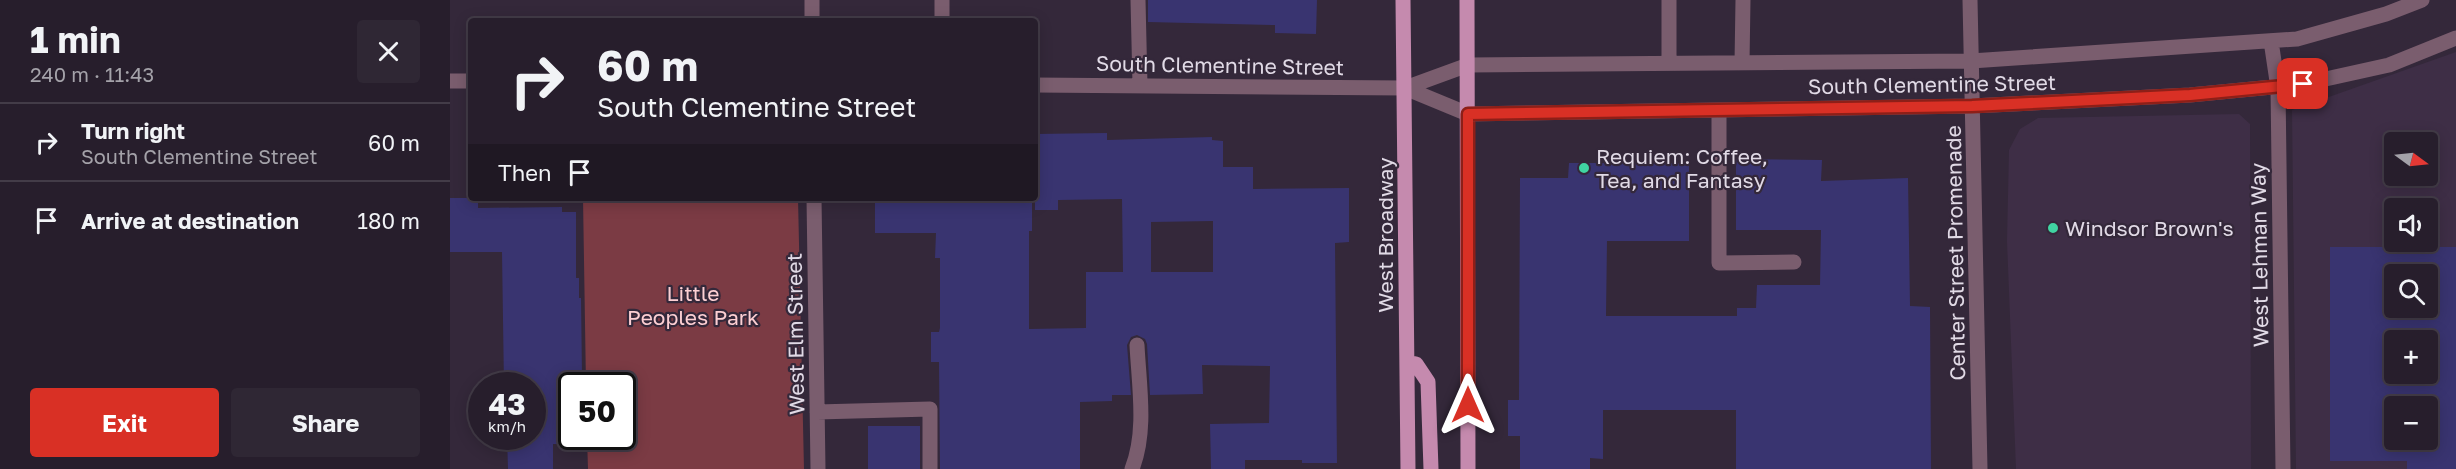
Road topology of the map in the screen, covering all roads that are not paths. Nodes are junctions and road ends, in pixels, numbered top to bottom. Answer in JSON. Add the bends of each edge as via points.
{"nodes":[{"id":1,"x":812,"y":0,"type":"edge"},
{"id":2,"x":942,"y":0,"type":"edge"},
{"id":3,"x":1138,"y":0,"type":"edge"},
{"id":4,"x":1403,"y":0,"type":"edge"},
{"id":5,"x":1467,"y":0,"type":"edge"},
{"id":6,"x":1669,"y":0,"type":"edge"},
{"id":7,"x":1743,"y":0,"type":"edge"},
{"id":8,"x":1970,"y":0,"type":"edge"},
{"id":9,"x":2422,"y":0,"type":"edge"},
{"id":10,"x":812,"y":18,"type":"edge"},
{"id":11,"x":942,"y":18,"type":"edge"},
{"id":12,"x":2456,"y":38,"type":"edge"},
{"id":13,"x":2271,"y":41,"type":"junction"},
{"id":14,"x":1971,"y":61,"type":"junction"},
{"id":15,"x":1669,"y":63,"type":"junction"},
{"id":16,"x":1742,"y":63,"type":"junction"},
{"id":17,"x":1468,"y":65,"type":"junction"},
{"id":18,"x":450,"y":81,"type":"edge"},
{"id":19,"x":468,"y":81,"type":"edge"},
{"id":20,"x":1038,"y":85,"type":"edge"},
{"id":21,"x":1140,"y":85,"type":"junction"},
{"id":22,"x":1405,"y":88,"type":"junction"},
{"id":23,"x":2277,"y":88,"type":"junction"},
{"id":24,"x":1972,"y":106,"type":"junction"},
{"id":25,"x":1719,"y":110,"type":"junction"},
{"id":26,"x":1468,"y":114,"type":"junction"},
{"id":27,"x":814,"y":201,"type":"edge"},
{"id":28,"x":1794,"y":262,"type":"dead end"},
{"id":29,"x":1137,"y":345,"type":"dead end"},
{"id":30,"x":1407,"y":362,"type":"junction"},
{"id":31,"x":817,"y":412,"type":"junction"},
{"id":32,"x":818,"y":469,"type":"edge"},
{"id":33,"x":930,"y":469,"type":"edge"},
{"id":34,"x":1132,"y":469,"type":"edge"},
{"id":35,"x":1408,"y":469,"type":"edge"},
{"id":36,"x":1431,"y":469,"type":"edge"},
{"id":37,"x":1468,"y":469,"type":"edge"},
{"id":38,"x":1980,"y":469,"type":"edge"},
{"id":39,"x":2283,"y":469,"type":"edge"}],
"edges":[{"from":1,"to":10,"type":"street"},
{"from":2,"to":11,"type":"street"},
{"from":3,"to":21,"type":"street"},
{"from":4,"to":22,"type":"main road","name":"West Broadway"},
{"from":5,"to":17,"type":"main road"},
{"from":6,"to":15,"type":"street"},
{"from":7,"to":16,"type":"street"},
{"from":8,"to":14,"type":"street","name":"Center Street Promenade"},
{"from":9,"to":13,"type":"street","name":"South Clementine Street","via":[[2297,39]]},
{"from":12,"to":23,"type":"street","name":"South Clementine Street","via":[[2389,65]]},
{"from":13,"to":14,"type":"street","name":"South Clementine Street"},
{"from":13,"to":23,"type":"street","name":"West Lehman Way"},
{"from":14,"to":16,"type":"street","name":"South Clementine Street"},
{"from":14,"to":24,"type":"street","name":"Center Street Promenade"},
{"from":15,"to":16,"type":"street","name":"South Clementine Street"},
{"from":15,"to":17,"type":"street","name":"South Clementine Street"},
{"from":17,"to":22,"type":"street","name":"South Clementine Street"},
{"from":17,"to":26,"type":"main road"},
{"from":18,"to":19,"type":"street"},
{"from":20,"to":21,"type":"street","name":"South Clementine Street"},
{"from":21,"to":22,"type":"street","name":"South Clementine Street"},
{"from":22,"to":26,"type":"street","name":"South Clementine Street"},
{"from":22,"to":30,"type":"main road","name":"West Broadway"},
{"from":23,"to":24,"type":"street","name":"South Clementine Street"},
{"from":23,"to":39,"type":"street","name":"West Lehman Way"},
{"from":24,"to":25,"type":"street","name":"South Clementine Street"},
{"from":24,"to":38,"type":"street","name":"Center Street Promenade"},
{"from":25,"to":26,"type":"street","name":"South Clementine Street"},
{"from":25,"to":28,"type":"street","via":[[1719,263]]},
{"from":26,"to":37,"type":"main road"},
{"from":27,"to":31,"type":"street","name":"West Elm Street"},
{"from":29,"to":34,"type":"street","via":[[1141,434]]},
{"from":30,"to":35,"type":"main road","name":"West Broadway"},
{"from":30,"to":36,"type":"main road","via":[[1416,364],[1428,382]]},
{"from":31,"to":32,"type":"street","name":"West Elm Street"},
{"from":31,"to":33,"type":"street","via":[[930,409]]}]}
